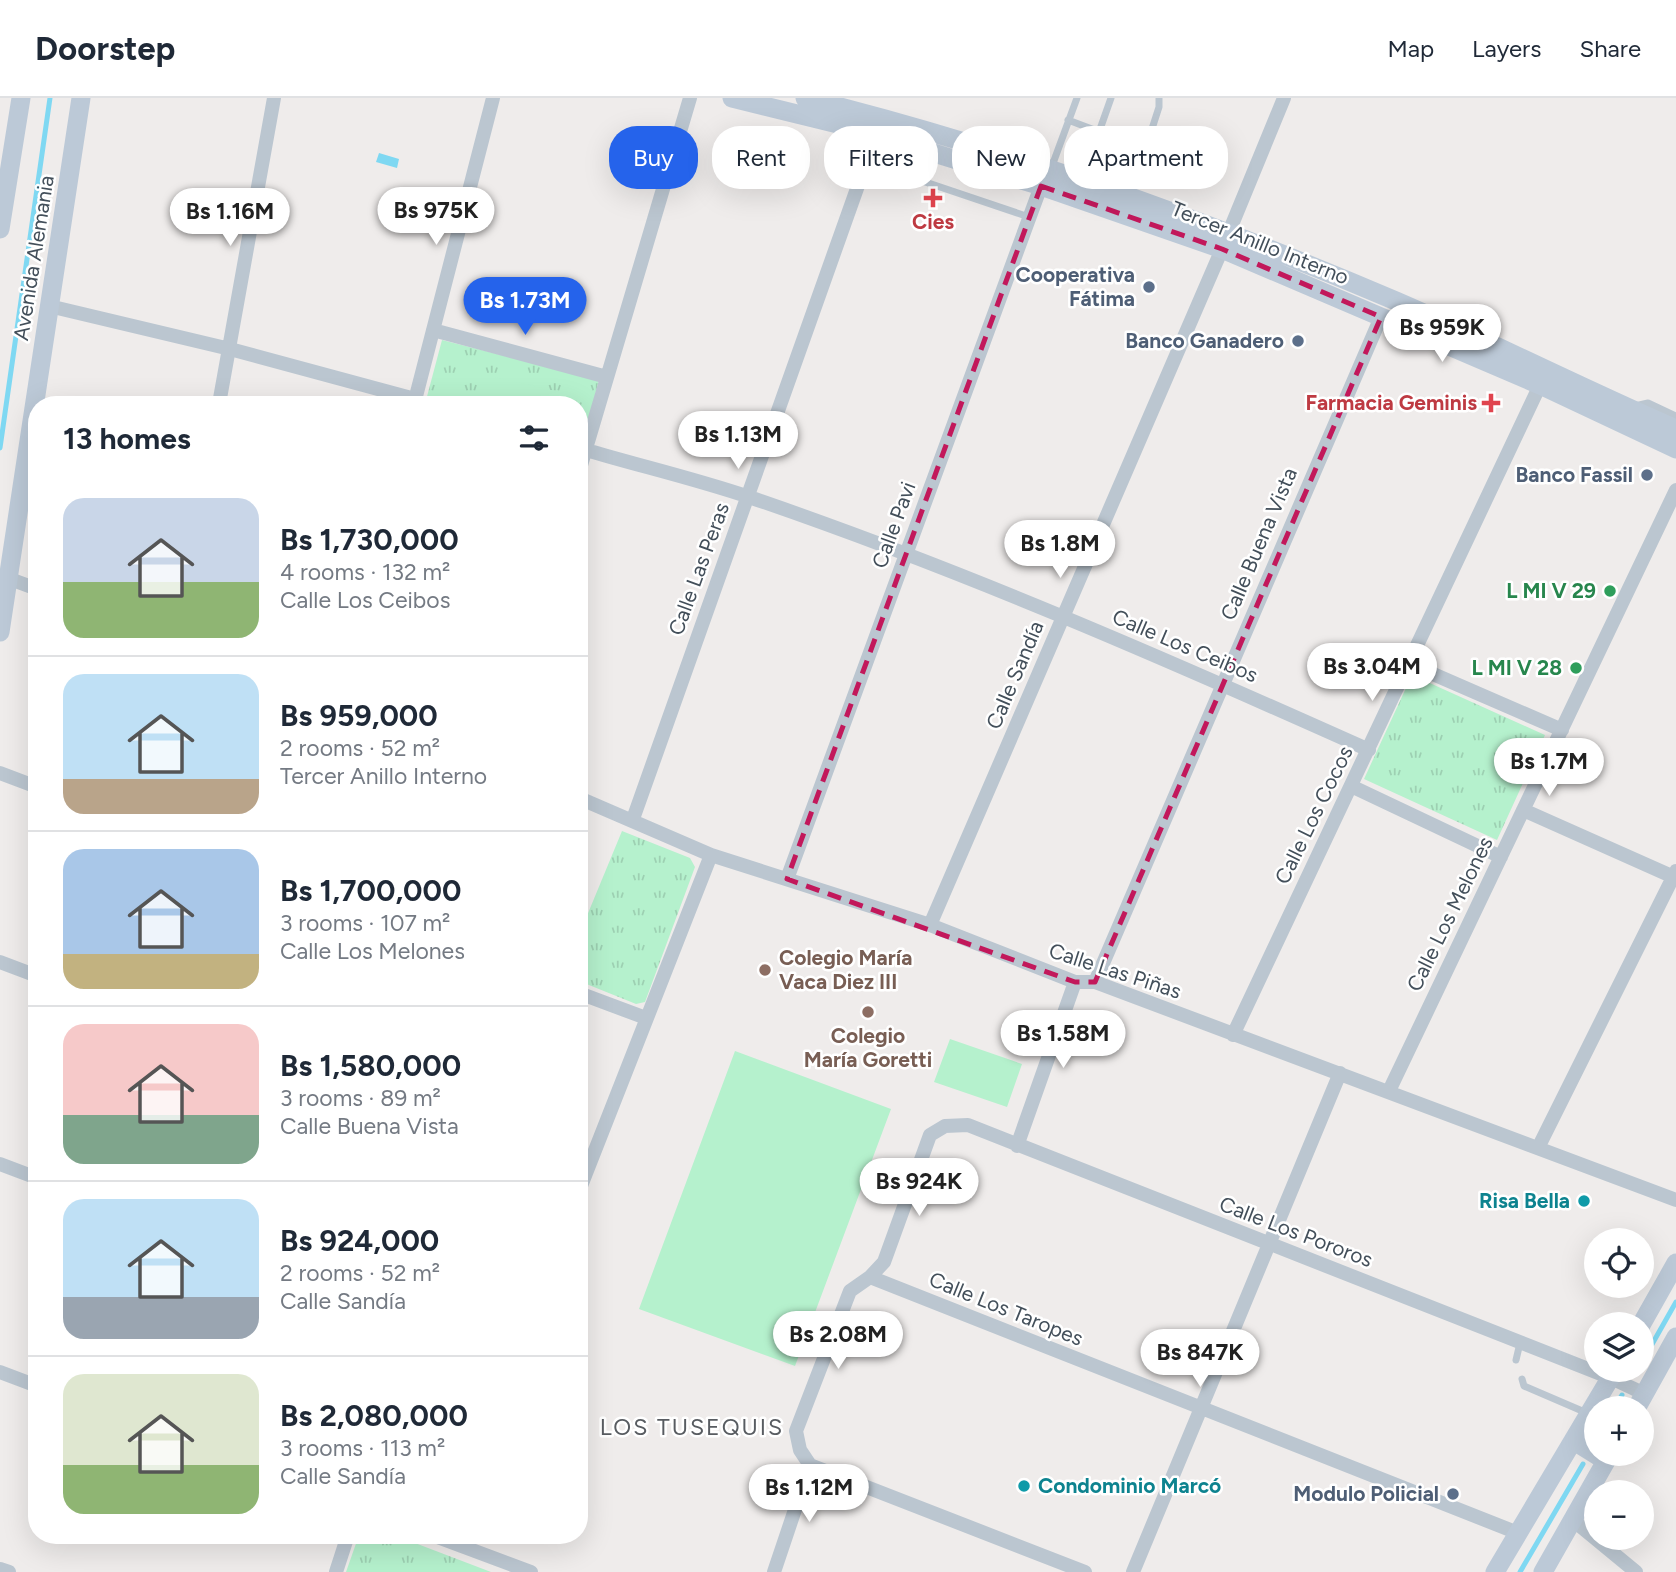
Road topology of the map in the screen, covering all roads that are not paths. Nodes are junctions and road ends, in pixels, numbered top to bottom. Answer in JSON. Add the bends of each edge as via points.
{"nodes":[{"id":1,"x":21,"y":98,"type":"edge"},
{"id":2,"x":81,"y":98,"type":"edge"},
{"id":3,"x":274,"y":98,"type":"edge"},
{"id":4,"x":493,"y":98,"type":"edge"},
{"id":5,"x":690,"y":98,"type":"edge"},
{"id":6,"x":732,"y":98,"type":"edge"},
{"id":7,"x":805,"y":98,"type":"edge"},
{"id":8,"x":1077,"y":98,"type":"edge"},
{"id":9,"x":1111,"y":98,"type":"edge"},
{"id":10,"x":1159,"y":98,"type":"edge"},
{"id":11,"x":1284,"y":98,"type":"edge"},
{"id":12,"x":1068,"y":120,"type":"junction"},
{"id":13,"x":841,"y":126,"type":"edge"},
{"id":14,"x":1084,"y":126,"type":"edge"},
{"id":15,"x":1101,"y":126,"type":"edge"},
{"id":16,"x":1153,"y":126,"type":"edge"},
{"id":17,"x":952,"y":147,"type":"edge"},
{"id":18,"x":1050,"y":167,"type":"edge"},
{"id":19,"x":1050,"y":179,"type":"edge"},
{"id":20,"x":1050,"y":179,"type":"edge"},
{"id":21,"x":938,"y":186,"type":"edge"},
{"id":22,"x":856,"y":189,"type":"edge"},
{"id":23,"x":1041,"y":189,"type":"edge"},
{"id":24,"x":1133,"y":189,"type":"edge"},
{"id":25,"x":1130,"y":199,"type":"junction"},
{"id":26,"x":1029,"y":217,"type":"junction"},
{"id":27,"x":1,"y":218,"type":"edge"},
{"id":28,"x":1225,"y":242,"type":"junction"},
{"id":29,"x":49,"y":306,"type":"junction"},
{"id":30,"x":1381,"y":317,"type":"junction"},
{"id":31,"x":433,"y":330,"type":"junction"},
{"id":32,"x":230,"y":349,"type":"junction"},
{"id":33,"x":607,"y":377,"type":"junction"},
{"id":34,"x":1540,"y":385,"type":"junction"},
{"id":35,"x":34,"y":396,"type":"edge"},
{"id":36,"x":221,"y":396,"type":"edge"},
{"id":37,"x":393,"y":396,"type":"edge"},
{"id":38,"x":416,"y":396,"type":"edge"},
{"id":39,"x":1626,"y":407,"type":"junction"},
{"id":40,"x":1676,"y":416,"type":"edge"},
{"id":41,"x":1676,"y":429,"type":"edge"},
{"id":42,"x":28,"y":432,"type":"edge"},
{"id":43,"x":588,"y":443,"type":"edge"},
{"id":44,"x":1676,"y":449,"type":"edge"},
{"id":45,"x":588,"y":451,"type":"edge"},
{"id":46,"x":1676,"y":490,"type":"edge"},
{"id":47,"x":747,"y":497,"type":"junction"},
{"id":48,"x":905,"y":555,"type":"junction"},
{"id":49,"x":4,"y":577,"type":"edge"},
{"id":50,"x":28,"y":586,"type":"edge"},
{"id":51,"x":1063,"y":617,"type":"junction"},
{"id":52,"x":0,"y":632,"type":"edge"},
{"id":53,"x":1410,"y":664,"type":"junction"},
{"id":54,"x":1221,"y":683,"type":"junction"},
{"id":55,"x":1562,"y":730,"type":"junction"},
{"id":56,"x":1369,"y":750,"type":"junction"},
{"id":57,"x":0,"y":773,"type":"edge"},
{"id":58,"x":28,"y":784,"type":"edge"},
{"id":59,"x":1352,"y":786,"type":"junction"},
{"id":60,"x":588,"y":802,"type":"edge"},
{"id":61,"x":1523,"y":810,"type":"junction"},
{"id":62,"x":633,"y":820,"type":"junction"},
{"id":63,"x":711,"y":855,"type":"junction"},
{"id":64,"x":1501,"y":857,"type":"junction"},
{"id":65,"x":1675,"y":876,"type":"edge"},
{"id":66,"x":787,"y":879,"type":"junction"},
{"id":67,"x":930,"y":925,"type":"junction"},
{"id":68,"x":0,"y":962,"type":"edge"},
{"id":69,"x":28,"y":973,"type":"edge"},
{"id":70,"x":1075,"y":982,"type":"junction"},
{"id":71,"x":1095,"y":982,"type":"junction"},
{"id":72,"x":588,"y":996,"type":"edge"},
{"id":73,"x":646,"y":1018,"type":"junction"},
{"id":74,"x":1233,"y":1034,"type":"junction"},
{"id":75,"x":1340,"y":1073,"type":"junction"},
{"id":76,"x":1389,"y":1090,"type":"junction"},
{"id":77,"x":1017,"y":1146,"type":"junction"},
{"id":78,"x":1538,"y":1148,"type":"junction"},
{"id":79,"x":0,"y":1164,"type":"edge"},
{"id":80,"x":588,"y":1166,"type":"edge"},
{"id":81,"x":28,"y":1175,"type":"edge"},
{"id":82,"x":1676,"y":1200,"type":"edge"},
{"id":83,"x":1269,"y":1243,"type":"junction"},
{"id":84,"x":1676,"y":1263,"type":"edge"},
{"id":85,"x":870,"y":1277,"type":"junction"},
{"id":86,"x":1648,"y":1312,"type":"edge"},
{"id":87,"x":1520,"y":1342,"type":"junction"},
{"id":88,"x":1675,"y":1343,"type":"edge"},
{"id":89,"x":1517,"y":1360,"type":"dead end"},
{"id":90,"x":1584,"y":1365,"type":"edge"},
{"id":91,"x":0,"y":1372,"type":"edge"},
{"id":92,"x":1522,"y":1379,"type":"dead end"},
{"id":93,"x":1621,"y":1382,"type":"edge"},
{"id":94,"x":28,"y":1383,"type":"edge"},
{"id":95,"x":1638,"y":1396,"type":"edge"},
{"id":96,"x":1641,"y":1396,"type":"edge"},
{"id":97,"x":1201,"y":1408,"type":"junction"},
{"id":98,"x":1584,"y":1412,"type":"edge"},
{"id":99,"x":1584,"y":1425,"type":"edge"},
{"id":100,"x":1576,"y":1442,"type":"junction"},
{"id":101,"x":1584,"y":1446,"type":"edge"},
{"id":102,"x":810,"y":1465,"type":"junction"},
{"id":103,"x":1603,"y":1466,"type":"edge"},
{"id":104,"x":1573,"y":1520,"type":"junction"},
{"id":105,"x":1518,"y":1533,"type":"junction"},
{"id":106,"x":345,"y":1544,"type":"edge"},
{"id":107,"x":457,"y":1544,"type":"edge"},
{"id":108,"x":0,"y":1569,"type":"edge"},
{"id":109,"x":9,"y":1572,"type":"edge"},
{"id":110,"x":336,"y":1572,"type":"edge"},
{"id":111,"x":531,"y":1572,"type":"edge"},
{"id":112,"x":774,"y":1572,"type":"edge"},
{"id":113,"x":1084,"y":1572,"type":"edge"},
{"id":114,"x":1133,"y":1572,"type":"edge"},
{"id":115,"x":1495,"y":1572,"type":"edge"},
{"id":116,"x":1543,"y":1572,"type":"edge"},
{"id":117,"x":1636,"y":1572,"type":"edge"}],
"edges":[{"from":1,"to":27,"type":"main road","name":"Avenida Alemania"},
{"from":2,"to":29,"type":"main road","name":"Avenida Alemania"},
{"from":3,"to":32,"type":"street"},
{"from":4,"to":31,"type":"street"},
{"from":5,"to":33,"type":"street"},
{"from":6,"to":13,"type":"main road","name":"Tercer Anillo Interno"},
{"from":7,"to":17,"type":"main road","name":"Tercer Anillo Interno"},
{"from":8,"to":12,"type":"lane"},
{"from":9,"to":15,"type":"lane"},
{"from":10,"to":16,"type":"lane"},
{"from":11,"to":28,"type":"street","name":"Calle Sandía"},
{"from":12,"to":14,"type":"lane"},
{"from":12,"to":18,"type":"lane"},
{"from":19,"to":25,"type":"main road","name":"Tercer Anillo Interno"},
{"from":20,"to":28,"type":"main road","name":"Tercer Anillo Interno"},
{"from":21,"to":26,"type":"lane"},
{"from":22,"to":47,"type":"street","name":"Calle Las Peras"},
{"from":23,"to":26,"type":"street","name":"Calle Pavi"},
{"from":24,"to":25,"type":"lane"},
{"from":25,"to":28,"type":"main road","name":"Tercer Anillo Interno"},
{"from":26,"to":48,"type":"street","name":"Calle Pavi"},
{"from":28,"to":30,"type":"main road","name":"Tercer Anillo Interno"},
{"from":28,"to":39,"type":"main road","name":"Tercer Anillo Interno","via":[[1397,302]]},
{"from":28,"to":51,"type":"street","name":"Calle Sandía"},
{"from":29,"to":32,"type":"street"},
{"from":29,"to":35,"type":"main road","name":"Avenida Alemania"},
{"from":30,"to":34,"type":"main road","name":"Tercer Anillo Interno"},
{"from":30,"to":54,"type":"street","name":"Calle Buena Vista"},
{"from":31,"to":33,"type":"street"},
{"from":31,"to":38,"type":"street"},
{"from":32,"to":36,"type":"street"},
{"from":32,"to":37,"type":"street"},
{"from":33,"to":43,"type":"street"},
{"from":34,"to":44,"type":"main road","name":"Tercer Anillo Interno"},
{"from":34,"to":53,"type":"street","name":"Calle Los Cocos"},
{"from":39,"to":40,"type":"lane","via":[[1648,403]]},
{"from":39,"to":41,"type":"main road","name":"Tercer Anillo Interno"},
{"from":42,"to":49,"type":"main road","name":"Avenida Alemania"},
{"from":45,"to":47,"type":"street","name":"Calle Los Ceibos"},
{"from":46,"to":55,"type":"street","name":"Calle Los Melones"},
{"from":47,"to":48,"type":"street","name":"Calle Los Ceibos"},
{"from":47,"to":62,"type":"street","name":"Calle Las Peras"},
{"from":48,"to":51,"type":"street","name":"Calle Los Ceibos"},
{"from":48,"to":66,"type":"street","name":"Calle Pavi"},
{"from":49,"to":50,"type":"street"},
{"from":49,"to":52,"type":"main road","name":"Avenida Alemania"},
{"from":51,"to":54,"type":"street","name":"Calle Los Ceibos"},
{"from":51,"to":67,"type":"street","name":"Calle Sandía"},
{"from":53,"to":55,"type":"street"},
{"from":53,"to":56,"type":"street","name":"Calle Los Cocos"},
{"from":54,"to":56,"type":"street","name":"Calle Los Ceibos"},
{"from":54,"to":71,"type":"street","name":"Calle Buena Vista"},
{"from":55,"to":61,"type":"street","name":"Calle Los Melones"},
{"from":56,"to":59,"type":"street","name":"Calle Los Cocos"},
{"from":57,"to":58,"type":"street"},
{"from":59,"to":64,"type":"street"},
{"from":59,"to":74,"type":"street","name":"Calle Los Cocos"},
{"from":60,"to":62,"type":"street","name":"Calle Las Piñas"},
{"from":61,"to":64,"type":"street","name":"Calle Los Melones"},
{"from":61,"to":65,"type":"street"},
{"from":62,"to":63,"type":"street","name":"Calle Las Piñas"},
{"from":63,"to":66,"type":"street","name":"Calle Las Piñas"},
{"from":63,"to":73,"type":"street"},
{"from":64,"to":76,"type":"street","name":"Calle Los Melones"},
{"from":65,"to":78,"type":"street"},
{"from":66,"to":67,"type":"street","name":"Calle Las Piñas"},
{"from":67,"to":70,"type":"street","name":"Calle Las Piñas"},
{"from":68,"to":69,"type":"street"},
{"from":70,"to":71,"type":"street","name":"Calle Las Piñas"},
{"from":70,"to":77,"type":"street"},
{"from":71,"to":74,"type":"street","name":"Calle Las Piñas"},
{"from":72,"to":73,"type":"street"},
{"from":73,"to":80,"type":"street"},
{"from":74,"to":75,"type":"street","name":"Calle Las Piñas"},
{"from":75,"to":76,"type":"street","name":"Calle Las Piñas"},
{"from":75,"to":83,"type":"street"},
{"from":76,"to":78,"type":"street","name":"Calle Las Piñas"},
{"from":77,"to":83,"type":"street","name":"Calle Los Pororos"},
{"from":77,"to":85,"type":"street","name":"Calle Los Pororos","via":[[968,1125],[945,1126],[930,1135],[884,1262]]},
{"from":78,"to":82,"type":"street","name":"Calle Las Piñas"},
{"from":79,"to":81,"type":"street"},
{"from":83,"to":87,"type":"street","name":"Calle Los Pororos"},
{"from":83,"to":97,"type":"street"},
{"from":84,"to":86,"type":"main road"},
{"from":85,"to":97,"type":"street","name":"Calle Los Taropes"},
{"from":85,"to":102,"type":"street","via":[[850,1291],[796,1431],[800,1450]]},
{"from":87,"to":89,"type":"lane"},
{"from":87,"to":90,"type":"street","name":"Calle Los Pororos"},
{"from":88,"to":96,"type":"main road"},
{"from":91,"to":94,"type":"street"},
{"from":92,"to":98,"type":"lane","via":[[1524,1386]]},
{"from":93,"to":95,"type":"street","name":"Calle Los Pororos"},
{"from":97,"to":105,"type":"street","name":"Calle Los Taropes"},
{"from":97,"to":114,"type":"street"},
{"from":99,"to":100,"type":"main road"},
{"from":100,"to":101,"type":"main road"},
{"from":100,"to":105,"type":"main road"},
{"from":102,"to":112,"type":"street"},
{"from":102,"to":113,"type":"street"},
{"from":103,"to":104,"type":"main road"},
{"from":104,"to":116,"type":"main road"},
{"from":104,"to":117,"type":"street"},
{"from":105,"to":115,"type":"main road"},
{"from":106,"to":110,"type":"street"},
{"from":107,"to":111,"type":"street"},
{"from":108,"to":109,"type":"street"}]}
